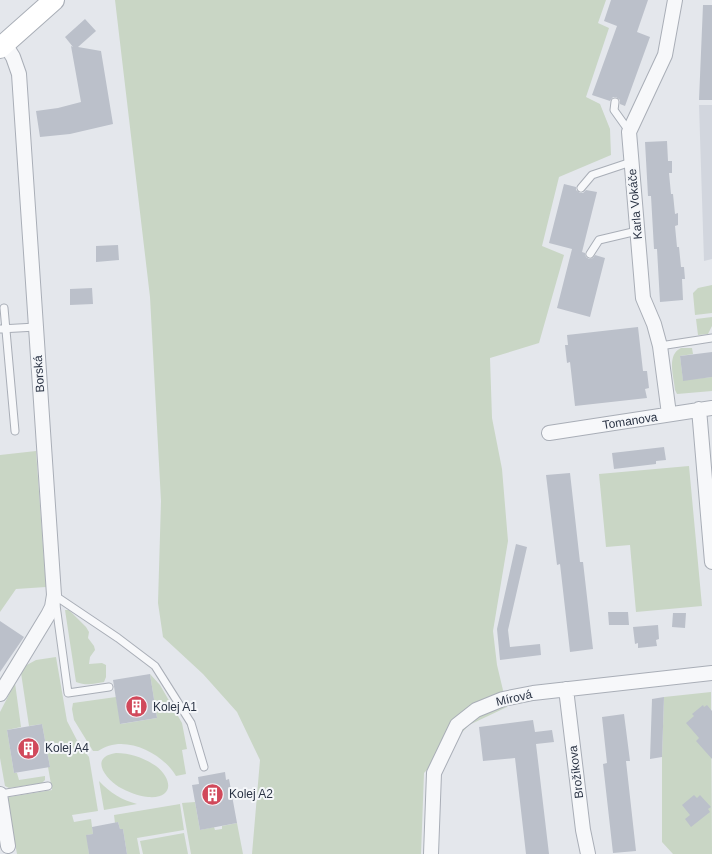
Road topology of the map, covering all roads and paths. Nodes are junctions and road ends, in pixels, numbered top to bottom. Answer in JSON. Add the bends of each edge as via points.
{"nodes":[{"id":1,"x":54,"y":0,"type":"edge"},
{"id":2,"x":675,"y":0,"type":"edge"},
{"id":3,"x":3,"y":46,"type":"edge"},
{"id":4,"x":615,"y":102,"type":"dead end"},
{"id":5,"x":629,"y":132,"type":"junction"},
{"id":6,"x":631,"y":162,"type":"junction"},
{"id":7,"x":581,"y":188,"type":"dead end"},
{"id":8,"x":637,"y":231,"type":"junction"},
{"id":9,"x":590,"y":254,"type":"dead end"},
{"id":10,"x":4,"y":308,"type":"dead end"},
{"id":11,"x":36,"y":327,"type":"junction"},
{"id":12,"x":3,"y":329,"type":"edge"},
{"id":13,"x":712,"y":338,"type":"edge"},
{"id":14,"x":660,"y":346,"type":"junction"},
{"id":15,"x":706,"y":409,"type":"edge"},
{"id":16,"x":669,"y":414,"type":"junction"},
{"id":17,"x":15,"y":431,"type":"dead end"},
{"id":18,"x":549,"y":433,"type":"dead end"},
{"id":19,"x":712,"y":562,"type":"edge"},
{"id":20,"x":54,"y":595,"type":"junction"},
{"id":21,"x":712,"y":673,"type":"edge"},
{"id":22,"x":109,"y":687,"type":"dead end"},
{"id":23,"x":566,"y":689,"type":"junction"},
{"id":24,"x":0,"y":694,"type":"edge"},
{"id":25,"x":204,"y":767,"type":"dead end"},
{"id":26,"x":48,"y":786,"type":"dead end"},
{"id":27,"x":0,"y":794,"type":"edge"},
{"id":28,"x":8,"y":846,"type":"dead end"},
{"id":29,"x":431,"y":854,"type":"edge"},
{"id":30,"x":588,"y":854,"type":"edge"}],
"edges":[{"from":1,"to":3,"type":"street","name":"Borská"},
{"from":2,"to":5,"type":"street","name":"Karla Vokáče","via":[[665,56]]},
{"from":3,"to":11,"type":"street","name":"Borská","via":[[14,57],[19,74]]},
{"from":4,"to":5,"type":"lane","via":[[614,110]]},
{"from":5,"to":6,"type":"street","name":"Karla Vokáče"},
{"from":6,"to":7,"type":"lane","via":[[592,176]]},
{"from":6,"to":8,"type":"street","name":"Karla Vokáče"},
{"from":8,"to":9,"type":"lane","via":[[598,240]]},
{"from":8,"to":14,"type":"street","name":"Karla Vokáče","via":[[643,298]]},
{"from":10,"to":12,"type":"lane"},
{"from":11,"to":12,"type":"lane"},
{"from":11,"to":20,"type":"street","name":"Borská"},
{"from":12,"to":17,"type":"lane"},
{"from":13,"to":14,"type":"lane"},
{"from":14,"to":16,"type":"street","name":"Karla Vokáče"},
{"from":15,"to":16,"type":"street","name":"Tomanova"},
{"from":15,"to":19,"type":"street"},
{"from":16,"to":18,"type":"street","name":"Tomanova"},
{"from":20,"to":22,"type":"lane","via":[[68,693]]},
{"from":20,"to":24,"type":"street","name":"Borská","via":[[48,615]]},
{"from":20,"to":25,"type":"lane","via":[[156,666],[191,723]]},
{"from":21,"to":23,"type":"street","name":"Mírová"},
{"from":23,"to":29,"type":"street","name":"Mírová","via":[[503,699],[476,710],[457,725],[434,773]]},
{"from":23,"to":30,"type":"street","name":"Brožíkova"},
{"from":26,"to":27,"type":"lane"},
{"from":27,"to":28,"type":"street"}]}
